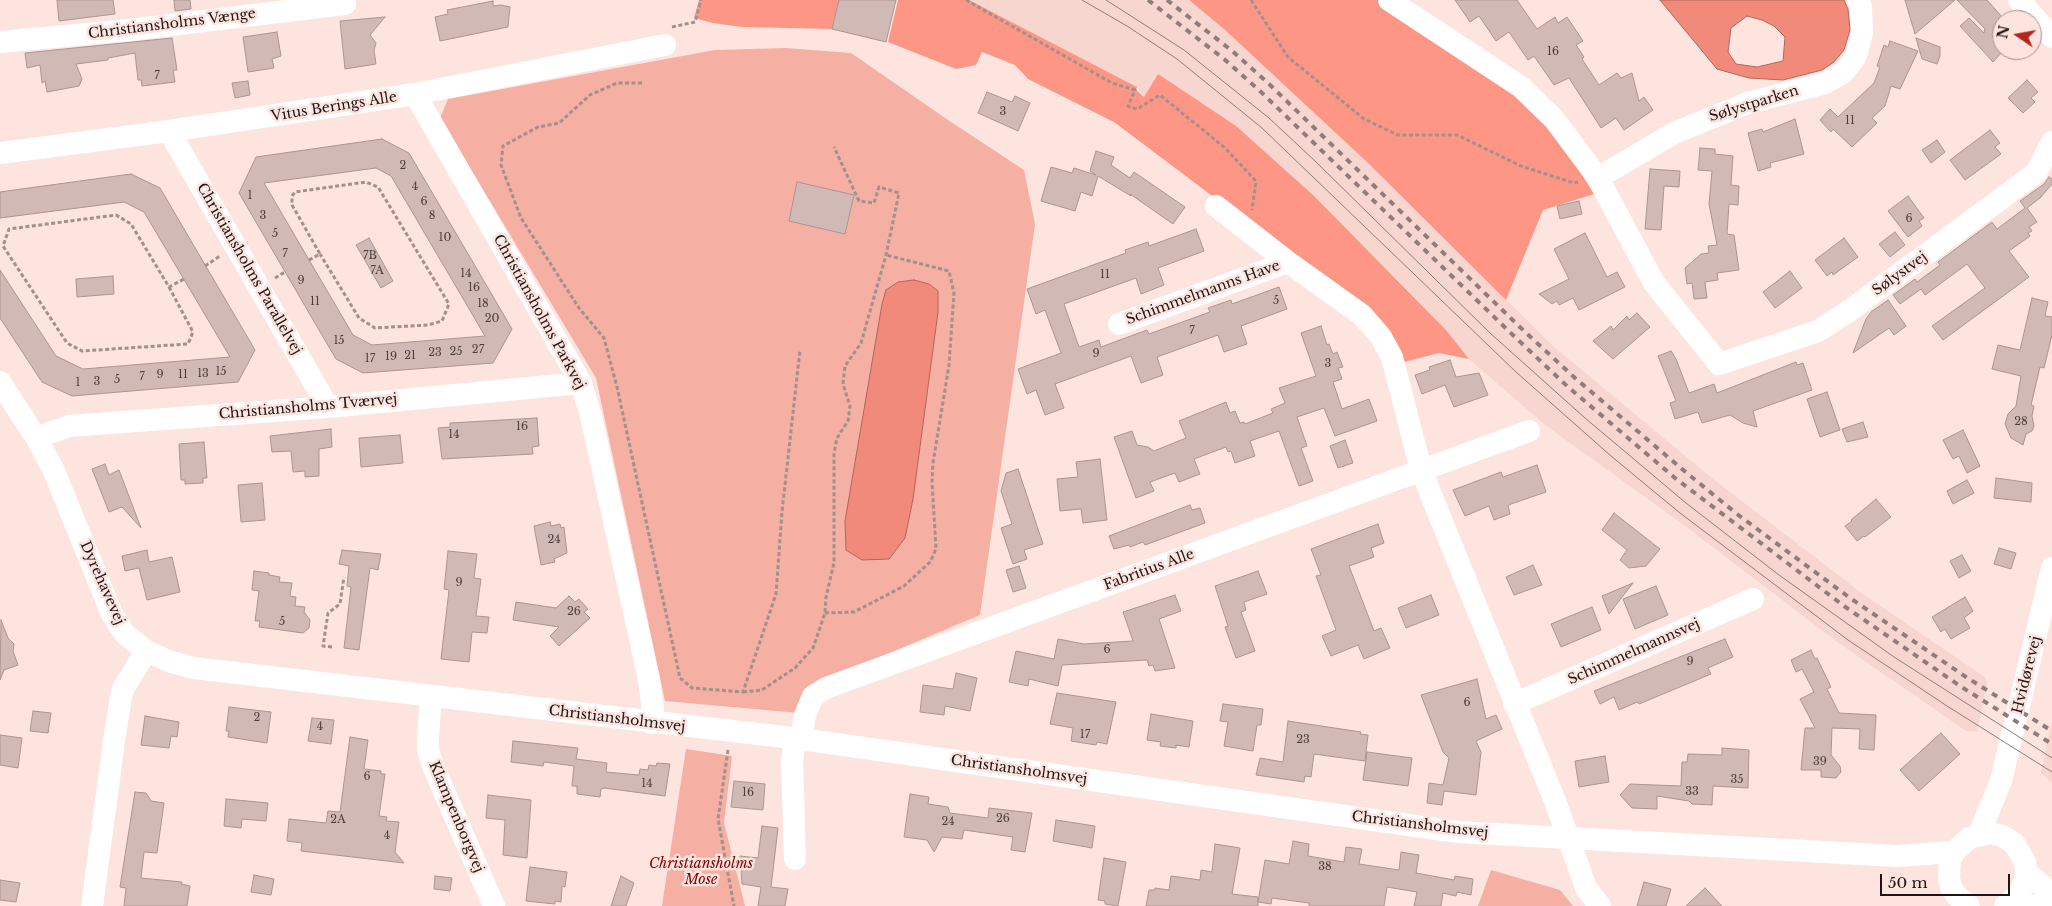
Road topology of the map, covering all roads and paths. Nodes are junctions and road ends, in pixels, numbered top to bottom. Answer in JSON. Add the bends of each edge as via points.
{"nodes":[{"id":1,"x":701,"y":0,"type":"edge"},
{"id":2,"x":966,"y":0,"type":"edge"},
{"id":3,"x":1251,"y":0,"type":"edge"},
{"id":4,"x":1389,"y":0,"type":"edge"},
{"id":5,"x":1858,"y":0,"type":"edge"},
{"id":6,"x":2019,"y":0,"type":"edge"},
{"id":7,"x":345,"y":4,"type":"dead end"},
{"id":8,"x":2052,"y":36,"type":"edge"},
{"id":9,"x":0,"y":42,"type":"edge"},
{"id":10,"x":657,"y":47,"type":"joint"},
{"id":11,"x":642,"y":83,"type":"dead end"},
{"id":12,"x":415,"y":94,"type":"junction"},
{"id":13,"x":170,"y":131,"type":"junction"},
{"id":14,"x":2052,"y":142,"type":"edge"},
{"id":15,"x":834,"y":147,"type":"dead end"},
{"id":16,"x":0,"y":154,"type":"edge"},
{"id":17,"x":1598,"y":178,"type":"junction"},
{"id":18,"x":1216,"y":206,"type":"dead end"},
{"id":19,"x":1250,"y":233,"type":"junction"},
{"id":20,"x":320,"y":254,"type":"junction"},
{"id":21,"x":886,"y":255,"type":"junction"},
{"id":22,"x":308,"y":260,"type":"dead end"},
{"id":23,"x":1288,"y":262,"type":"junction"},
{"id":24,"x":184,"y":279,"type":"dead end"},
{"id":25,"x":169,"y":287,"type":"junction"},
{"id":26,"x":1119,"y":324,"type":"dead end"},
{"id":27,"x":800,"y":350,"type":"dead end"},
{"id":28,"x":0,"y":382,"type":"edge"},
{"id":29,"x":581,"y":383,"type":"junction"},
{"id":30,"x":328,"y":407,"type":"junction"},
{"id":31,"x":1529,"y":431,"type":"dead end"},
{"id":32,"x":37,"y":439,"type":"junction"},
{"id":33,"x":1420,"y":470,"type":"junction"},
{"id":34,"x":2052,"y":568,"type":"edge"},
{"id":35,"x":344,"y":577,"type":"dead end"},
{"id":36,"x":1753,"y":599,"type":"dead end"},
{"id":37,"x":2048,"y":610,"type":"edge"},
{"id":38,"x":825,"y":613,"type":"junction"},
{"id":39,"x":332,"y":647,"type":"dead end"},
{"id":40,"x":146,"y":651,"type":"junction"},
{"id":41,"x":744,"y":692,"type":"junction"},
{"id":42,"x":432,"y":696,"type":"junction"},
{"id":43,"x":1514,"y":704,"type":"junction"},
{"id":44,"x":652,"y":723,"type":"junction"},
{"id":45,"x":730,"y":732,"type":"junction"},
{"id":46,"x":798,"y":739,"type":"junction"},
{"id":47,"x":2001,"y":781,"type":"junction"},
{"id":48,"x":1979,"y":834,"type":"junction"},
{"id":49,"x":2002,"y":836,"type":"junction"},
{"id":50,"x":1568,"y":838,"type":"junction"},
{"id":51,"x":1954,"y":852,"type":"junction"},
{"id":52,"x":1897,"y":856,"type":"junction"},
{"id":53,"x":795,"y":858,"type":"dead end"},
{"id":54,"x":2026,"y":872,"type":"junction"},
{"id":55,"x":1949,"y":878,"type":"junction"},
{"id":56,"x":2052,"y":894,"type":"edge"},
{"id":57,"x":1967,"y":905,"type":"edge"},
{"id":58,"x":2007,"y":905,"type":"edge"},
{"id":59,"x":92,"y":906,"type":"edge"},
{"id":60,"x":494,"y":906,"type":"edge"},
{"id":61,"x":734,"y":906,"type":"edge"},
{"id":62,"x":1600,"y":906,"type":"edge"},
{"id":63,"x":2046,"y":906,"type":"edge"}],
"edges":[{"from":1,"to":10,"type":"path","via":[[695,22],[655,30]]},
{"from":2,"to":19,"type":"path","via":[[1112,83],[1135,90],[1128,106],[1137,109],[1160,96],[1224,147],[1256,181]]},
{"from":3,"to":17,"type":"path","via":[[1288,57],[1364,120],[1398,135],[1457,136],[1522,166],[1574,183]]},
{"from":4,"to":17,"type":"street","via":[[1521,87],[1554,120]]},
{"from":5,"to":17,"type":"street","name":"Sølystparken","via":[[1862,34],[1856,56],[1844,72],[1825,83],[1748,103],[1674,133]]},
{"from":6,"to":8,"type":"street"},
{"from":7,"to":9,"type":"street","name":"Christiansholms Vænge"},
{"from":10,"to":12,"type":"street","name":"Vitus Berings Alle"},
{"from":11,"to":41,"type":"path","via":[[618,83],[590,94],[560,123],[538,127],[503,146],[501,165],[521,218],[579,308],[604,338],[680,678],[692,688]]},
{"from":12,"to":13,"type":"street","name":"Vitus Berings Alle"},
{"from":12,"to":29,"type":"street","name":"Christiansholms Parkvej"},
{"from":13,"to":16,"type":"street","name":"Vitus Berings Alle"},
{"from":13,"to":30,"type":"street","name":"Christiansholms Parallelvej"},
{"from":14,"to":17,"type":"street","name":"Sølystvej","via":[[2036,173],[1849,311],[1818,331],[1719,364],[1654,283]]},
{"from":15,"to":21,"type":"path","via":[[860,201],[874,203],[879,187],[899,192]]},
{"from":18,"to":19,"type":"street","name":"Schimmelmanns Have"},
{"from":19,"to":23,"type":"street","name":"Schimmelmanns Have"},
{"from":20,"to":20,"type":"path","via":[[292,205],[295,192],[366,182],[378,187],[449,304],[442,322],[375,328],[359,318]]},
{"from":20,"to":22,"type":"path"},
{"from":21,"to":38,"type":"path","via":[[861,343],[845,366],[843,384],[850,406],[848,421],[837,438],[834,452],[834,563]]},
{"from":21,"to":38,"type":"path","via":[[949,271],[954,293],[949,365],[933,463],[936,549],[930,562],[904,586],[854,612]]},
{"from":23,"to":26,"type":"street","name":"Schimmelmanns Have"},
{"from":23,"to":33,"type":"street","name":"Schimmelmanns Have","via":[[1362,315],[1381,337],[1392,357]]},
{"from":24,"to":25,"type":"path"},
{"from":25,"to":25,"type":"path","via":[[131,224],[116,215],[9,229],[3,246],[67,343],[82,351],[188,344],[194,332]]},
{"from":27,"to":41,"type":"path","via":[[776,594]]},
{"from":28,"to":32,"type":"street","name":"Dyrehavevej"},
{"from":29,"to":30,"type":"street","name":"Christiansholms Tværvej"},
{"from":29,"to":44,"type":"street","name":"Christiansholms Parkvej","via":[[649,680]]},
{"from":30,"to":32,"type":"street","name":"Christiansholms Tværvej","via":[[68,426]]},
{"from":31,"to":33,"type":"street","name":"Fabritius Alle"},
{"from":32,"to":40,"type":"street","name":"Dyrehavevej","via":[[54,471],[112,614],[124,633]]},
{"from":33,"to":43,"type":"street"},
{"from":33,"to":46,"type":"street","name":"Fabritius Alle","via":[[826,688],[813,696]]},
{"from":34,"to":37,"type":"street","name":"Hvidørevej"},
{"from":35,"to":39,"type":"path","via":[[340,604],[328,613],[323,646]]},
{"from":36,"to":43,"type":"street","name":"Schimmelmannsvej"},
{"from":37,"to":47,"type":"street","name":"Hvidørevej"},
{"from":38,"to":41,"type":"path","via":[[813,648],[795,668],[762,690]]},
{"from":40,"to":42,"type":"street","name":"Christiansholmsvej","via":[[194,668]]},
{"from":40,"to":59,"type":"street","via":[[122,691]]},
{"from":42,"to":44,"type":"street","name":"Christiansholmsvej"},
{"from":42,"to":60,"type":"street","name":"Klampenborgvej","via":[[428,750]]},
{"from":43,"to":50,"type":"street"},
{"from":44,"to":45,"type":"street","name":"Christiansholmsvej"},
{"from":45,"to":46,"type":"street","name":"Christiansholmsvej"},
{"from":45,"to":61,"type":"path","via":[[718,819]]},
{"from":46,"to":50,"type":"street","name":"Christiansholmsvej","via":[[1458,832]]},
{"from":46,"to":53,"type":"street","name":"Fabritius Alle","via":[[792,761]]},
{"from":47,"to":48,"type":"street","name":"Hvidørevej"},
{"from":47,"to":49,"type":"street","name":"Hvidørevej"},
{"from":48,"to":49,"type":"street"},
{"from":48,"to":51,"type":"street","via":[[1962,842]]},
{"from":49,"to":54,"type":"street","via":[[2019,849]]},
{"from":50,"to":52,"type":"street","name":"Christiansholmsvej"},
{"from":50,"to":62,"type":"street","via":[[1586,888]]},
{"from":51,"to":52,"type":"street","name":"Christiansholmsvej"},
{"from":51,"to":55,"type":"street"},
{"from":52,"to":55,"type":"street","name":"Christiansholmsvej"},
{"from":54,"to":56,"type":"street"},
{"from":54,"to":58,"type":"street","via":[[2018,895]]},
{"from":55,"to":57,"type":"street","via":[[1956,895]]},
{"from":58,"to":63,"type":"street"}]}
